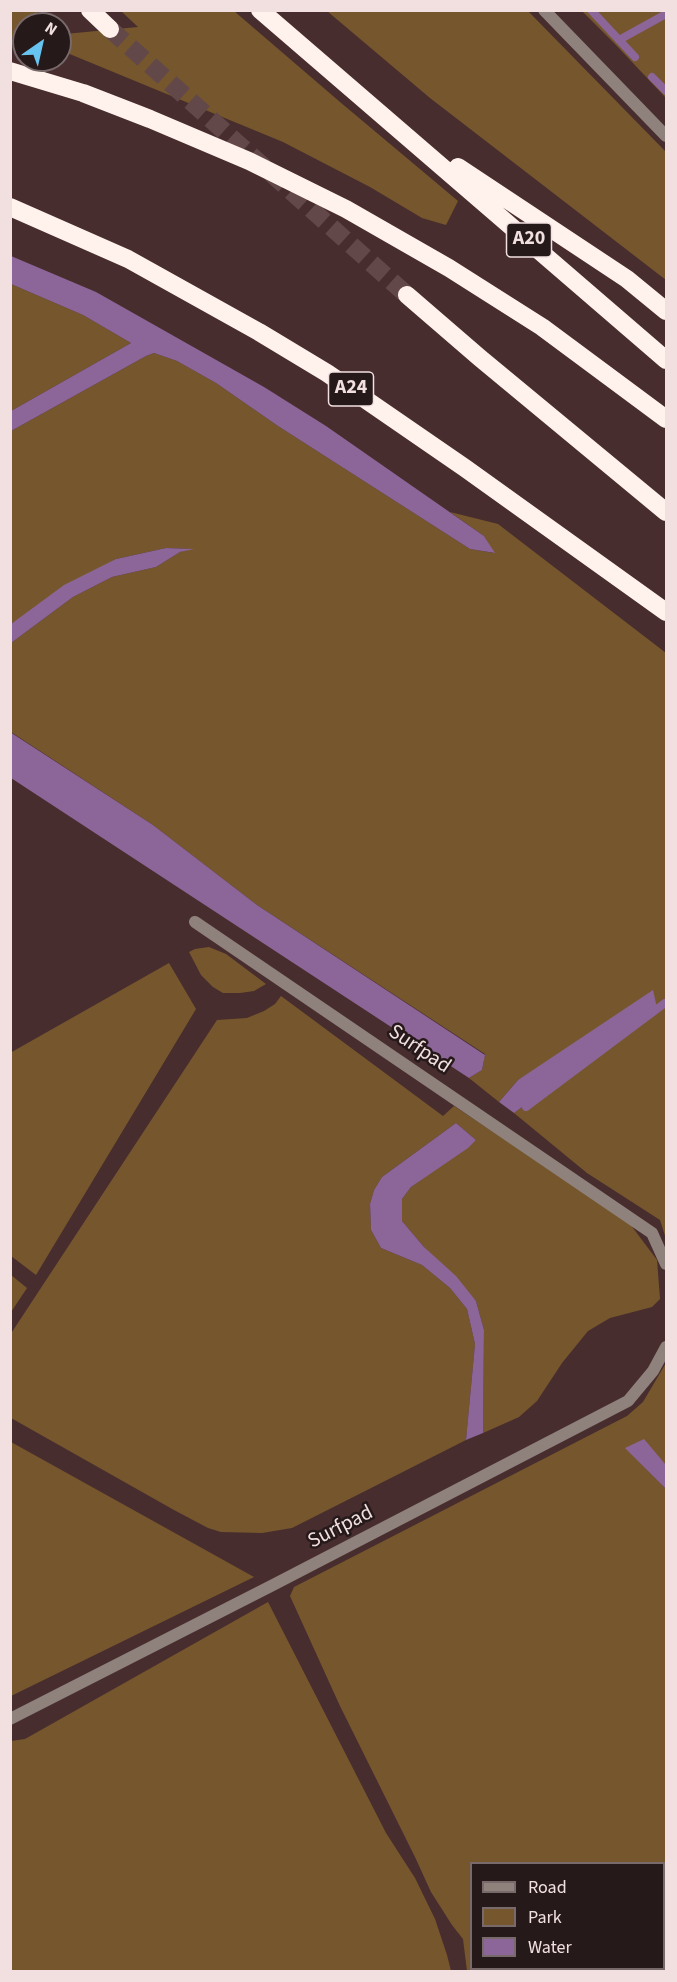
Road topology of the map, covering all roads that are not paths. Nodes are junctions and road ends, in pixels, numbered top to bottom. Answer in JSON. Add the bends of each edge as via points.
{"nodes":[{"id":1,"x":90,"y":10,"type":"edge"},
{"id":2,"x":260,"y":10,"type":"edge"},
{"id":3,"x":544,"y":10,"type":"edge"},
{"id":4,"x":110,"y":29,"type":"tunnel mouth"},
{"id":5,"x":10,"y":71,"type":"edge"},
{"id":6,"x":389,"y":122,"type":"junction"},
{"id":7,"x":666,"y":136,"type":"edge"},
{"id":8,"x":10,"y":207,"type":"edge"},
{"id":9,"x":407,"y":295,"type":"tunnel mouth"},
{"id":10,"x":666,"y":311,"type":"edge"},
{"id":11,"x":666,"y":360,"type":"edge"},
{"id":12,"x":666,"y":419,"type":"edge"},
{"id":13,"x":666,"y":512,"type":"edge"},
{"id":14,"x":666,"y":612,"type":"edge"},
{"id":15,"x":195,"y":922,"type":"dead end"},
{"id":16,"x":666,"y":1264,"type":"edge"},
{"id":17,"x":666,"y":1347,"type":"edge"},
{"id":18,"x":10,"y":1719,"type":"edge"}],
"edges":[{"from":1,"to":4,"type":"highway"},
{"from":2,"to":6,"type":"highway","number":"A20"},
{"from":3,"to":7,"type":"street"},
{"from":5,"to":12,"type":"highway","via":[[150,119],[249,161],[346,209],[542,327]]},
{"from":6,"to":10,"type":"highway","number":"A20","via":[[627,279]]},
{"from":6,"to":11,"type":"highway","number":"A20"},
{"from":8,"to":14,"type":"highway","number":"A24","via":[[128,259],[259,332],[484,481]]},
{"from":9,"to":13,"type":"highway"},
{"from":15,"to":16,"type":"street","name":"Surfpad","via":[[652,1233]]},
{"from":17,"to":18,"type":"street","name":"Surfpad","via":[[653,1371],[628,1401]]}]}
